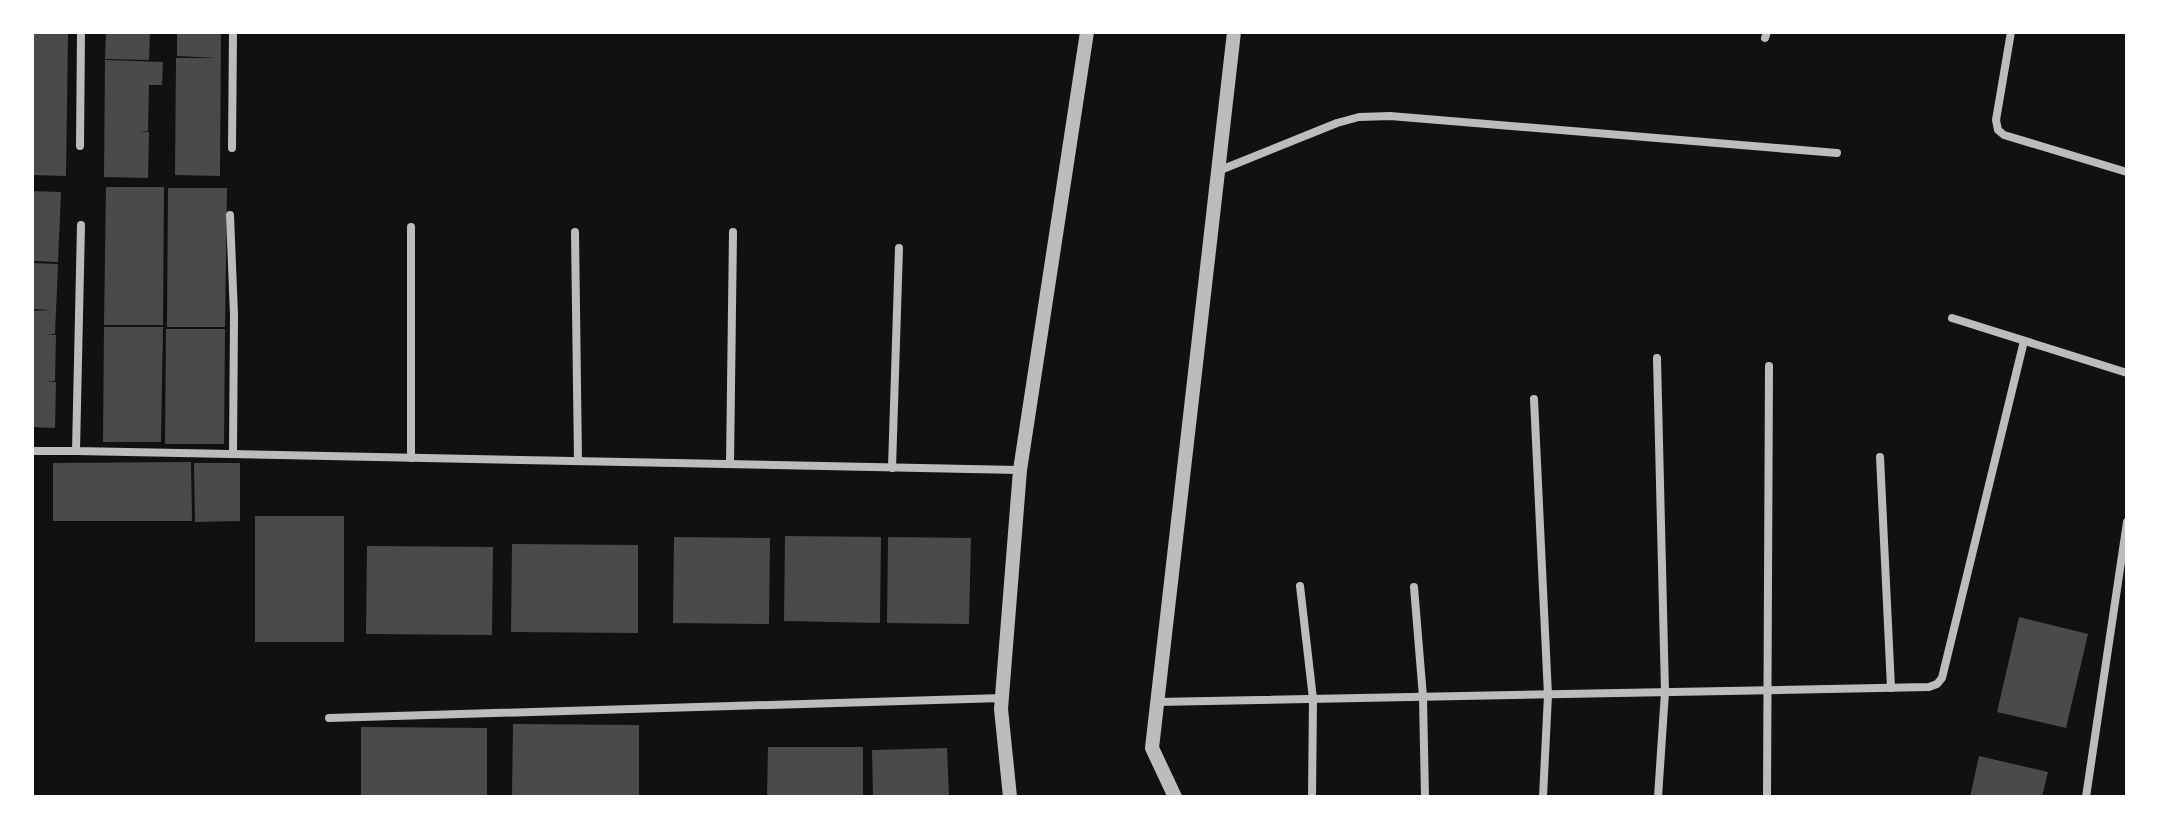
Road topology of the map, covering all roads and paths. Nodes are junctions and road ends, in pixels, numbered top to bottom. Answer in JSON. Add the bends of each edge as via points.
{"nodes":[{"id":1,"x":81,"y":32,"type":"edge"},
{"id":2,"x":233,"y":32,"type":"edge"},
{"id":3,"x":1087,"y":32,"type":"edge"},
{"id":4,"x":1234,"y":32,"type":"edge"},
{"id":5,"x":2011,"y":32,"type":"edge"},
{"id":6,"x":80,"y":146,"type":"dead end"},
{"id":7,"x":232,"y":148,"type":"dead end"},
{"id":8,"x":1837,"y":153,"type":"dead end"},
{"id":9,"x":1218,"y":171,"type":"junction"},
{"id":10,"x":2127,"y":172,"type":"edge"},
{"id":11,"x":230,"y":215,"type":"dead end"},
{"id":12,"x":81,"y":225,"type":"dead end"},
{"id":13,"x":411,"y":227,"type":"dead end"},
{"id":14,"x":575,"y":232,"type":"dead end"},
{"id":15,"x":733,"y":232,"type":"dead end"},
{"id":16,"x":899,"y":248,"type":"dead end"},
{"id":17,"x":1952,"y":318,"type":"dead end"},
{"id":18,"x":2024,"y":341,"type":"junction"},
{"id":19,"x":1657,"y":358,"type":"dead end"},
{"id":20,"x":1769,"y":366,"type":"dead end"},
{"id":21,"x":2127,"y":373,"type":"edge"},
{"id":22,"x":1534,"y":399,"type":"dead end"},
{"id":23,"x":32,"y":451,"type":"edge"},
{"id":24,"x":76,"y":451,"type":"junction"},
{"id":25,"x":233,"y":454,"type":"junction"},
{"id":26,"x":1880,"y":457,"type":"dead end"},
{"id":27,"x":411,"y":458,"type":"junction"},
{"id":28,"x":578,"y":461,"type":"junction"},
{"id":29,"x":730,"y":464,"type":"junction"},
{"id":30,"x":892,"y":468,"type":"junction"},
{"id":31,"x":1020,"y":470,"type":"junction"},
{"id":32,"x":2127,"y":522,"type":"edge"},
{"id":33,"x":1300,"y":586,"type":"dead end"},
{"id":34,"x":1414,"y":587,"type":"dead end"},
{"id":35,"x":1891,"y":688,"type":"junction"},
{"id":36,"x":1769,"y":690,"type":"junction"},
{"id":37,"x":1665,"y":692,"type":"junction"},
{"id":38,"x":1548,"y":695,"type":"junction"},
{"id":39,"x":1423,"y":697,"type":"junction"},
{"id":40,"x":1002,"y":698,"type":"junction"},
{"id":41,"x":1313,"y":699,"type":"junction"},
{"id":42,"x":1157,"y":702,"type":"junction"},
{"id":43,"x":329,"y":718,"type":"dead end"},
{"id":44,"x":1010,"y":797,"type":"edge"},
{"id":45,"x":1175,"y":797,"type":"edge"},
{"id":46,"x":1312,"y":797,"type":"edge"},
{"id":47,"x":1425,"y":797,"type":"edge"},
{"id":48,"x":1543,"y":797,"type":"edge"},
{"id":49,"x":1658,"y":797,"type":"edge"},
{"id":50,"x":1767,"y":797,"type":"edge"},
{"id":51,"x":2086,"y":797,"type":"edge"}],
"edges":[{"from":1,"to":6,"type":"street"},
{"from":2,"to":7,"type":"street"},
{"from":3,"to":31,"type":"street"},
{"from":4,"to":9,"type":"street"},
{"from":5,"to":10,"type":"street","via":[[1998,130]]},
{"from":8,"to":9,"type":"street","via":[[1390,116],[1337,123]]},
{"from":9,"to":42,"type":"street"},
{"from":11,"to":25,"type":"street"},
{"from":12,"to":24,"type":"street"},
{"from":13,"to":27,"type":"street"},
{"from":14,"to":28,"type":"street"},
{"from":15,"to":29,"type":"street"},
{"from":16,"to":30,"type":"street"},
{"from":17,"to":18,"type":"street"},
{"from":18,"to":21,"type":"street"},
{"from":18,"to":35,"type":"street","via":[[1942,678],[1929,687]]},
{"from":19,"to":37,"type":"street"},
{"from":20,"to":36,"type":"street"},
{"from":22,"to":38,"type":"street"},
{"from":23,"to":24,"type":"street"},
{"from":24,"to":25,"type":"street"},
{"from":25,"to":27,"type":"street"},
{"from":26,"to":35,"type":"street"},
{"from":27,"to":28,"type":"street"},
{"from":28,"to":29,"type":"street"},
{"from":29,"to":30,"type":"street"},
{"from":30,"to":31,"type":"street"},
{"from":31,"to":40,"type":"street"},
{"from":32,"to":51,"type":"street"},
{"from":33,"to":41,"type":"street"},
{"from":34,"to":39,"type":"street"},
{"from":35,"to":36,"type":"street"},
{"from":36,"to":37,"type":"street"},
{"from":36,"to":50,"type":"street"},
{"from":37,"to":38,"type":"street"},
{"from":37,"to":49,"type":"street"},
{"from":38,"to":39,"type":"street"},
{"from":38,"to":48,"type":"street"},
{"from":39,"to":41,"type":"street"},
{"from":39,"to":47,"type":"street"},
{"from":40,"to":43,"type":"street"},
{"from":40,"to":44,"type":"street"},
{"from":41,"to":42,"type":"street"},
{"from":41,"to":46,"type":"street"},
{"from":42,"to":45,"type":"street","via":[[1152,748]]}]}
